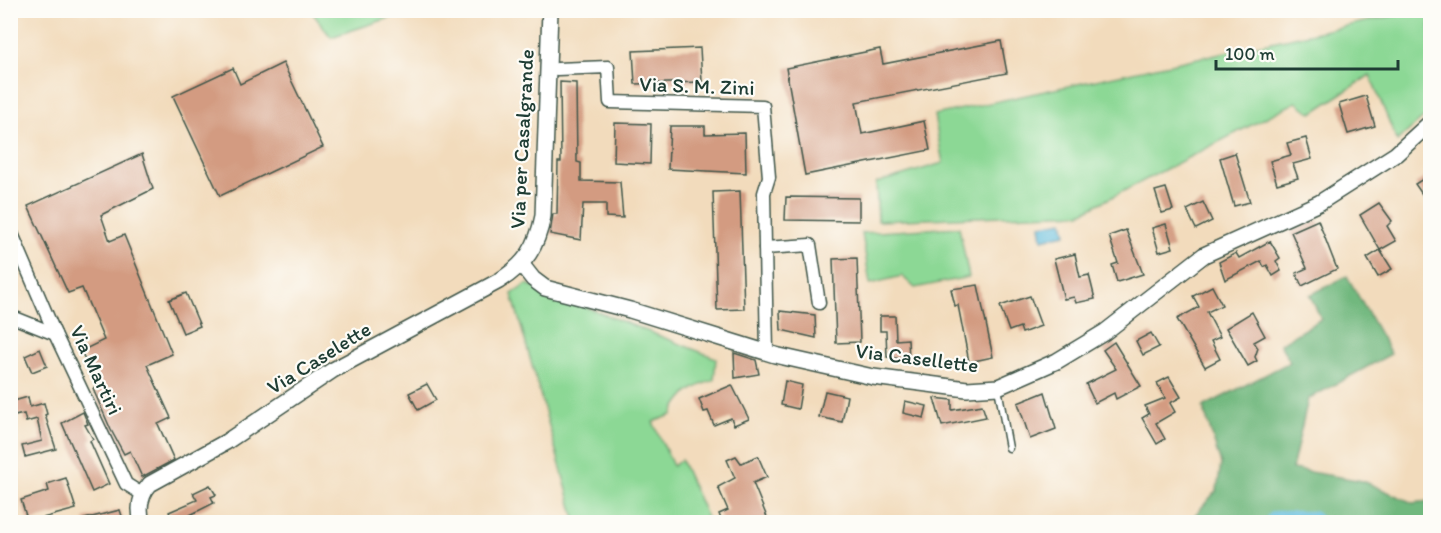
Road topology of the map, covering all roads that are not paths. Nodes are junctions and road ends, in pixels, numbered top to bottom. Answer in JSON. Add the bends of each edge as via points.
{"nodes":[{"id":1,"x":550,"y":10,"type":"edge"},
{"id":2,"x":557,"y":69,"type":"dead end"},
{"id":3,"x":1431,"y":123,"type":"edge"},
{"id":4,"x":10,"y":229,"type":"edge"},
{"id":5,"x":765,"y":248,"type":"junction"},
{"id":6,"x":522,"y":265,"type":"junction"},
{"id":7,"x":819,"y":303,"type":"dead end"},
{"id":8,"x":10,"y":316,"type":"edge"},
{"id":9,"x":55,"y":333,"type":"junction"},
{"id":10,"x":767,"y":353,"type":"junction"},
{"id":11,"x":998,"y":387,"type":"junction"},
{"id":12,"x":1009,"y":448,"type":"dead end"},
{"id":13,"x":142,"y":494,"type":"junction"},
{"id":14,"x":142,"y":522,"type":"edge"}],
"edges":[{"from":1,"to":6,"type":"street","name":"Via per Casalgrande","via":[[543,216],[536,245]]},
{"from":2,"to":5,"type":"street","name":"Via S. M. Zini","via":[[608,67],[610,102],[763,106],[770,177],[764,193]]},
{"from":3,"to":11,"type":"street","name":"Via Casellette","via":[[1396,154],[1319,203],[1204,255],[1105,332],[1057,362]]},
{"from":4,"to":9,"type":"street","name":"Via Martiri"},
{"from":5,"to":7,"type":"street","via":[[810,244]]},
{"from":5,"to":10,"type":"street","name":"Via S. M. Zini"},
{"from":6,"to":10,"type":"street","name":"Via Casellette","via":[[546,288]]},
{"from":6,"to":13,"type":"street","name":"Via Caselette","via":[[333,370],[226,442],[150,484]]},
{"from":8,"to":9,"type":"street"},
{"from":9,"to":13,"type":"street","name":"Via Martiri","via":[[126,484]]},
{"from":10,"to":11,"type":"street","name":"Via Casellette","via":[[873,377],[967,389]]},
{"from":11,"to":12,"type":"lane"},
{"from":13,"to":14,"type":"street"}]}
